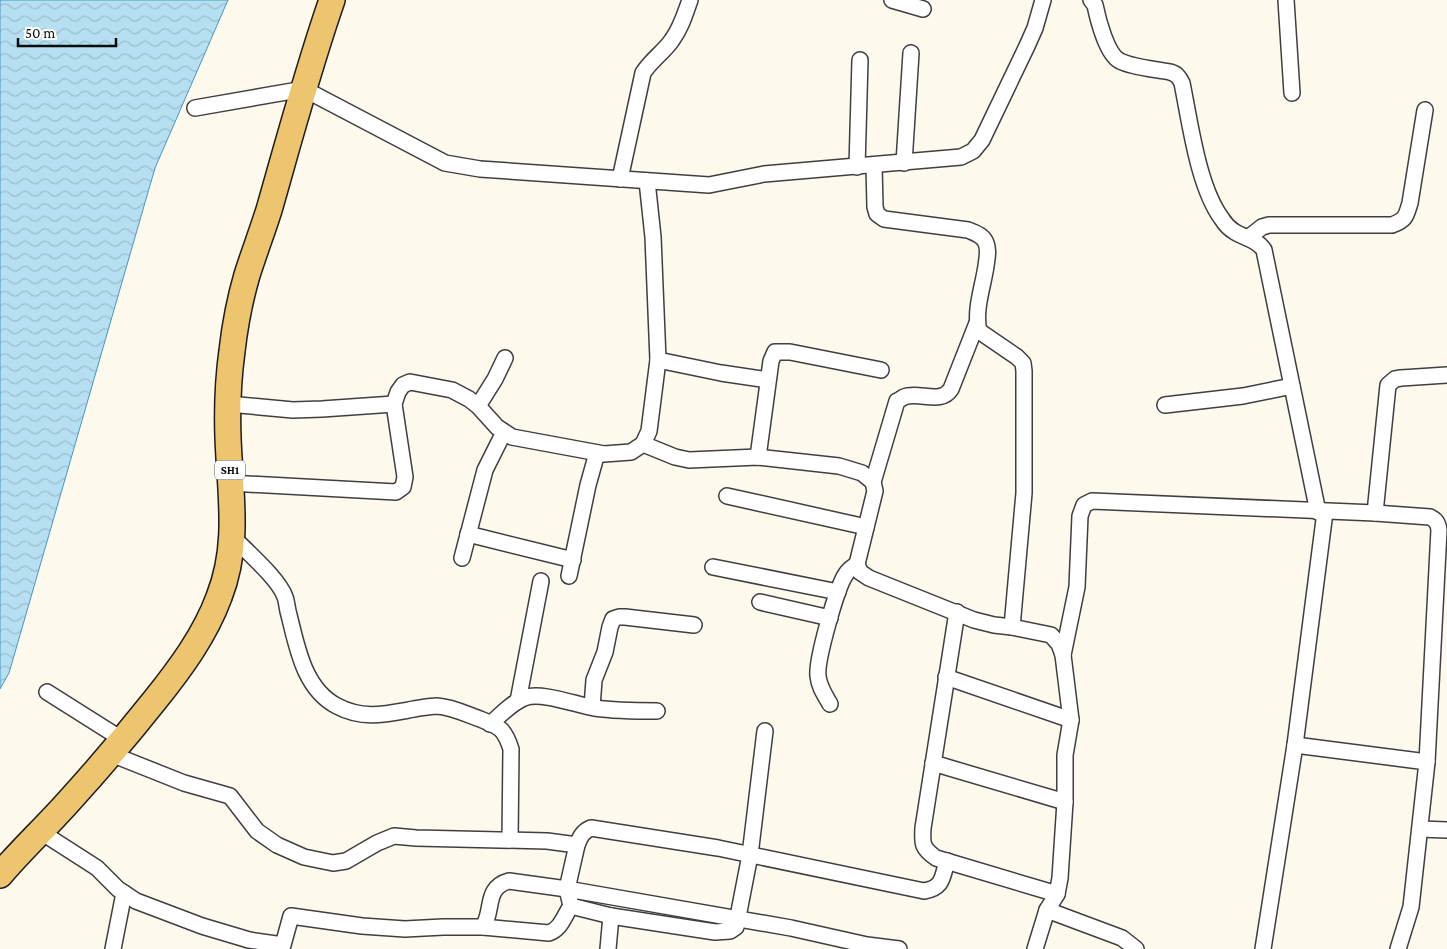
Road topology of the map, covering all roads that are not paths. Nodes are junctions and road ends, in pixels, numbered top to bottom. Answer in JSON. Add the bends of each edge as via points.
{"nodes":[{"id":1,"x":332,"y":0,"type":"edge"},
{"id":2,"x":690,"y":0,"type":"edge"},
{"id":3,"x":892,"y":0,"type":"edge"},
{"id":4,"x":1043,"y":0,"type":"edge"},
{"id":5,"x":1090,"y":0,"type":"edge"},
{"id":6,"x":1286,"y":0,"type":"edge"},
{"id":7,"x":922,"y":9,"type":"dead end"},
{"id":8,"x":911,"y":53,"type":"dead end"},
{"id":9,"x":860,"y":60,"type":"dead end"},
{"id":10,"x":304,"y":89,"type":"junction"},
{"id":11,"x":1292,"y":93,"type":"dead end"},
{"id":12,"x":196,"y":108,"type":"dead end"},
{"id":13,"x":1425,"y":110,"type":"dead end"},
{"id":14,"x":904,"y":162,"type":"junction"},
{"id":15,"x":874,"y":166,"type":"junction"},
{"id":16,"x":857,"y":167,"type":"junction"},
{"id":17,"x":620,"y":179,"type":"junction"},
{"id":18,"x":647,"y":180,"type":"junction"},
{"id":19,"x":1248,"y":238,"type":"junction"},
{"id":20,"x":977,"y":323,"type":"junction"},
{"id":21,"x":505,"y":358,"type":"dead end"},
{"id":22,"x":658,"y":360,"type":"junction"},
{"id":23,"x":880,"y":370,"type":"dead end"},
{"id":24,"x":1447,"y":375,"type":"edge"},
{"id":25,"x":768,"y":380,"type":"junction"},
{"id":26,"x":1292,"y":386,"type":"junction"},
{"id":27,"x":228,"y":404,"type":"junction"},
{"id":28,"x":394,"y":404,"type":"junction"},
{"id":29,"x":478,"y":406,"type":"junction"},
{"id":30,"x":1166,"y":406,"type":"dead end"},
{"id":31,"x":504,"y":432,"type":"junction"},
{"id":32,"x":643,"y":444,"type":"junction"},
{"id":33,"x":597,"y":453,"type":"junction"},
{"id":34,"x":758,"y":457,"type":"junction"},
{"id":35,"x":873,"y":482,"type":"junction"},
{"id":36,"x":230,"y":483,"type":"junction"},
{"id":37,"x":727,"y":496,"type":"dead end"},
{"id":38,"x":1322,"y":512,"type":"junction"},
{"id":39,"x":1375,"y":513,"type":"junction"},
{"id":40,"x":1430,"y":517,"type":"junction"},
{"id":41,"x":1447,"y":517,"type":"edge"},
{"id":42,"x":866,"y":527,"type":"junction"},
{"id":43,"x":468,"y":534,"type":"junction"},
{"id":44,"x":233,"y":537,"type":"junction"},
{"id":45,"x":462,"y":558,"type":"dead end"},
{"id":46,"x":573,"y":560,"type":"junction"},
{"id":47,"x":857,"y":564,"type":"junction"},
{"id":48,"x":713,"y":567,"type":"dead end"},
{"id":49,"x":569,"y":576,"type":"dead end"},
{"id":50,"x":541,"y":581,"type":"dead end"},
{"id":51,"x":838,"y":592,"type":"junction"},
{"id":52,"x":760,"y":602,"type":"dead end"},
{"id":53,"x":957,"y":612,"type":"junction"},
{"id":54,"x":830,"y":618,"type":"junction"},
{"id":55,"x":694,"y":625,"type":"dead end"},
{"id":56,"x":1012,"y":626,"type":"junction"},
{"id":57,"x":1063,"y":655,"type":"junction"},
{"id":58,"x":946,"y":677,"type":"junction"},
{"id":59,"x":47,"y":692,"type":"dead end"},
{"id":60,"x":518,"y":701,"type":"junction"},
{"id":61,"x":830,"y":704,"type":"dead end"},
{"id":62,"x":592,"y":707,"type":"junction"},
{"id":63,"x":657,"y":711,"type":"dead end"},
{"id":64,"x":1071,"y":720,"type":"junction"},
{"id":65,"x":490,"y":724,"type":"junction"},
{"id":66,"x":765,"y":731,"type":"dead end"},
{"id":67,"x":1295,"y":745,"type":"junction"},
{"id":68,"x":117,"y":747,"type":"junction"},
{"id":69,"x":1427,"y":762,"type":"junction"},
{"id":70,"x":933,"y":763,"type":"junction"},
{"id":71,"x":1065,"y":802,"type":"junction"},
{"id":72,"x":1420,"y":829,"type":"junction"},
{"id":73,"x":1447,"y":830,"type":"edge"},
{"id":74,"x":41,"y":832,"type":"junction"},
{"id":75,"x":510,"y":840,"type":"junction"},
{"id":76,"x":577,"y":844,"type":"junction"},
{"id":77,"x":750,"y":855,"type":"junction"},
{"id":78,"x":947,"y":861,"type":"junction"},
{"id":79,"x":0,"y":875,"type":"edge"},
{"id":80,"x":567,"y":889,"type":"junction"},
{"id":81,"x":124,"y":893,"type":"junction"},
{"id":82,"x":1057,"y":894,"type":"junction"},
{"id":83,"x":571,"y":906,"type":"junction"},
{"id":84,"x":1047,"y":910,"type":"junction"},
{"id":85,"x":611,"y":916,"type":"junction"},
{"id":86,"x":738,"y":919,"type":"junction"},
{"id":87,"x":483,"y":927,"type":"junction"},
{"id":88,"x":113,"y":949,"type":"edge"},
{"id":89,"x":608,"y":949,"type":"edge"},
{"id":90,"x":899,"y":949,"type":"edge"},
{"id":91,"x":1035,"y":949,"type":"edge"},
{"id":92,"x":1136,"y":949,"type":"edge"},
{"id":93,"x":1263,"y":949,"type":"edge"},
{"id":94,"x":1398,"y":949,"type":"edge"}],
"edges":[{"from":1,"to":10,"type":"main road","number":"SH1"},
{"from":2,"to":17,"type":"street","via":[[678,33],[643,73]]},
{"from":3,"to":7,"type":"street"},
{"from":4,"to":14,"type":"street","via":[[1027,46],[982,140],[973,151],[961,157]]},
{"from":5,"to":19,"type":"street","via":[[1095,5],[1111,53],[1119,61],[1180,77],[1199,164],[1211,201],[1225,223]]},
{"from":6,"to":11,"type":"street"},
{"from":8,"to":14,"type":"street"},
{"from":9,"to":16,"type":"street"},
{"from":10,"to":12,"type":"street"},
{"from":10,"to":17,"type":"street","via":[[445,163],[480,169]]},
{"from":10,"to":27,"type":"main road","number":"SH1","via":[[247,276],[232,348]]},
{"from":13,"to":19,"type":"street","via":[[1410,203],[1406,216],[1400,222],[1392,225],[1269,225]]},
{"from":14,"to":15,"type":"street"},
{"from":15,"to":16,"type":"street"},
{"from":15,"to":20,"type":"street","via":[[875,207],[877,214],[884,219],[968,230],[986,242],[988,253]]},
{"from":16,"to":18,"type":"street","via":[[764,174],[708,185]]},
{"from":17,"to":18,"type":"street"},
{"from":18,"to":22,"type":"street","via":[[653,237]]},
{"from":19,"to":26,"type":"street","via":[[1262,246],[1265,254]]},
{"from":20,"to":35,"type":"street","via":[[948,395],[905,396],[897,401]]},
{"from":20,"to":56,"type":"street","via":[[979,331],[1017,357],[1024,371],[1024,493]]},
{"from":21,"to":29,"type":"street"},
{"from":22,"to":25,"type":"street"},
{"from":22,"to":32,"type":"street","via":[[649,432]]},
{"from":23,"to":25,"type":"street","via":[[790,352],[775,352]]},
{"from":24,"to":39,"type":"street","via":[[1395,379],[1388,385]]},
{"from":25,"to":34,"type":"street"},
{"from":26,"to":30,"type":"street"},
{"from":26,"to":38,"type":"street"},
{"from":27,"to":28,"type":"street","via":[[293,410]]},
{"from":27,"to":36,"type":"main road","number":"SH1"},
{"from":28,"to":29,"type":"street","via":[[403,385],[410,382],[452,390]]},
{"from":28,"to":36,"type":"street","via":[[405,477],[403,487],[396,492]]},
{"from":29,"to":31,"type":"street"},
{"from":31,"to":33,"type":"street","via":[[512,437]]},
{"from":31,"to":43,"type":"street","via":[[485,470]]},
{"from":32,"to":33,"type":"street","via":[[631,452]]},
{"from":32,"to":34,"type":"street","via":[[689,460]]},
{"from":33,"to":46,"type":"street"},
{"from":34,"to":35,"type":"street","via":[[839,466],[862,474]]},
{"from":35,"to":42,"type":"street","via":[[875,491]]},
{"from":36,"to":44,"type":"main road","number":"SH1"},
{"from":37,"to":42,"type":"street"},
{"from":38,"to":39,"type":"street"},
{"from":38,"to":57,"type":"street","via":[[1092,501],[1084,505],[1080,516],[1077,587]]},
{"from":38,"to":67,"type":"street"},
{"from":39,"to":40,"type":"street"},
{"from":40,"to":41,"type":"street"},
{"from":40,"to":69,"type":"street","via":[[1438,524],[1439,530]]},
{"from":42,"to":47,"type":"street"},
{"from":43,"to":45,"type":"street"},
{"from":43,"to":46,"type":"street"},
{"from":44,"to":65,"type":"street","via":[[275,580],[285,596],[304,668],[317,691],[336,706],[357,714],[376,715],[436,706],[452,708]]},
{"from":44,"to":68,"type":"main road","number":"SH1","via":[[225,582],[208,621],[173,677]]},
{"from":46,"to":49,"type":"street"},
{"from":47,"to":51,"type":"street","via":[[844,576]]},
{"from":47,"to":53,"type":"street","via":[[860,572],[869,578]]},
{"from":48,"to":51,"type":"street"},
{"from":50,"to":60,"type":"street"},
{"from":51,"to":54,"type":"street"},
{"from":52,"to":54,"type":"street"},
{"from":53,"to":56,"type":"street","via":[[974,620]]},
{"from":53,"to":58,"type":"street"},
{"from":54,"to":61,"type":"street","via":[[818,663],[822,691]]},
{"from":55,"to":62,"type":"street","via":[[625,617],[613,619],[594,680]]},
{"from":56,"to":57,"type":"street","via":[[1051,635]]},
{"from":57,"to":64,"type":"street"},
{"from":58,"to":64,"type":"street"},
{"from":58,"to":70,"type":"street"},
{"from":59,"to":68,"type":"street"},
{"from":60,"to":62,"type":"street","via":[[539,696]]},
{"from":60,"to":65,"type":"street"},
{"from":62,"to":63,"type":"street"},
{"from":64,"to":71,"type":"street","via":[[1065,755]]},
{"from":65,"to":75,"type":"street","via":[[506,735],[511,749]]},
{"from":66,"to":77,"type":"street"},
{"from":67,"to":69,"type":"street"},
{"from":67,"to":93,"type":"street"},
{"from":68,"to":74,"type":"main road","number":"SH1"},
{"from":68,"to":75,"type":"street","via":[[184,783],[230,796],[257,831],[277,845],[304,857],[333,863],[346,861],[394,836]]},
{"from":69,"to":72,"type":"street"},
{"from":70,"to":71,"type":"street"},
{"from":70,"to":78,"type":"street","via":[[922,843],[927,852]]},
{"from":71,"to":82,"type":"street"},
{"from":72,"to":73,"type":"street"},
{"from":72,"to":94,"type":"street","via":[[1412,908]]},
{"from":74,"to":79,"type":"main road","number":"SH1"},
{"from":74,"to":81,"type":"street","via":[[97,868]]},
{"from":75,"to":76,"type":"street"},
{"from":76,"to":77,"type":"street","via":[[585,831],[591,828]]},
{"from":76,"to":80,"type":"street"},
{"from":77,"to":78,"type":"street","via":[[924,890],[934,889],[940,884]]},
{"from":77,"to":86,"type":"street"},
{"from":78,"to":82,"type":"street"},
{"from":80,"to":83,"type":"street"},
{"from":80,"to":86,"type":"street"},
{"from":80,"to":87,"type":"street","via":[[509,881],[500,884],[492,894]]},
{"from":81,"to":87,"type":"street","via":[[136,902],[202,926],[249,940],[283,944],[291,916],[405,929]]},
{"from":81,"to":88,"type":"street"},
{"from":82,"to":84,"type":"street"},
{"from":83,"to":85,"type":"street"},
{"from":83,"to":87,"type":"street","via":[[561,925],[549,933]]},
{"from":84,"to":91,"type":"street"},
{"from":84,"to":92,"type":"street","via":[[1122,938]]},
{"from":85,"to":86,"type":"street","via":[[715,932],[730,932]]},
{"from":85,"to":89,"type":"street"},
{"from":86,"to":90,"type":"street"}]}
